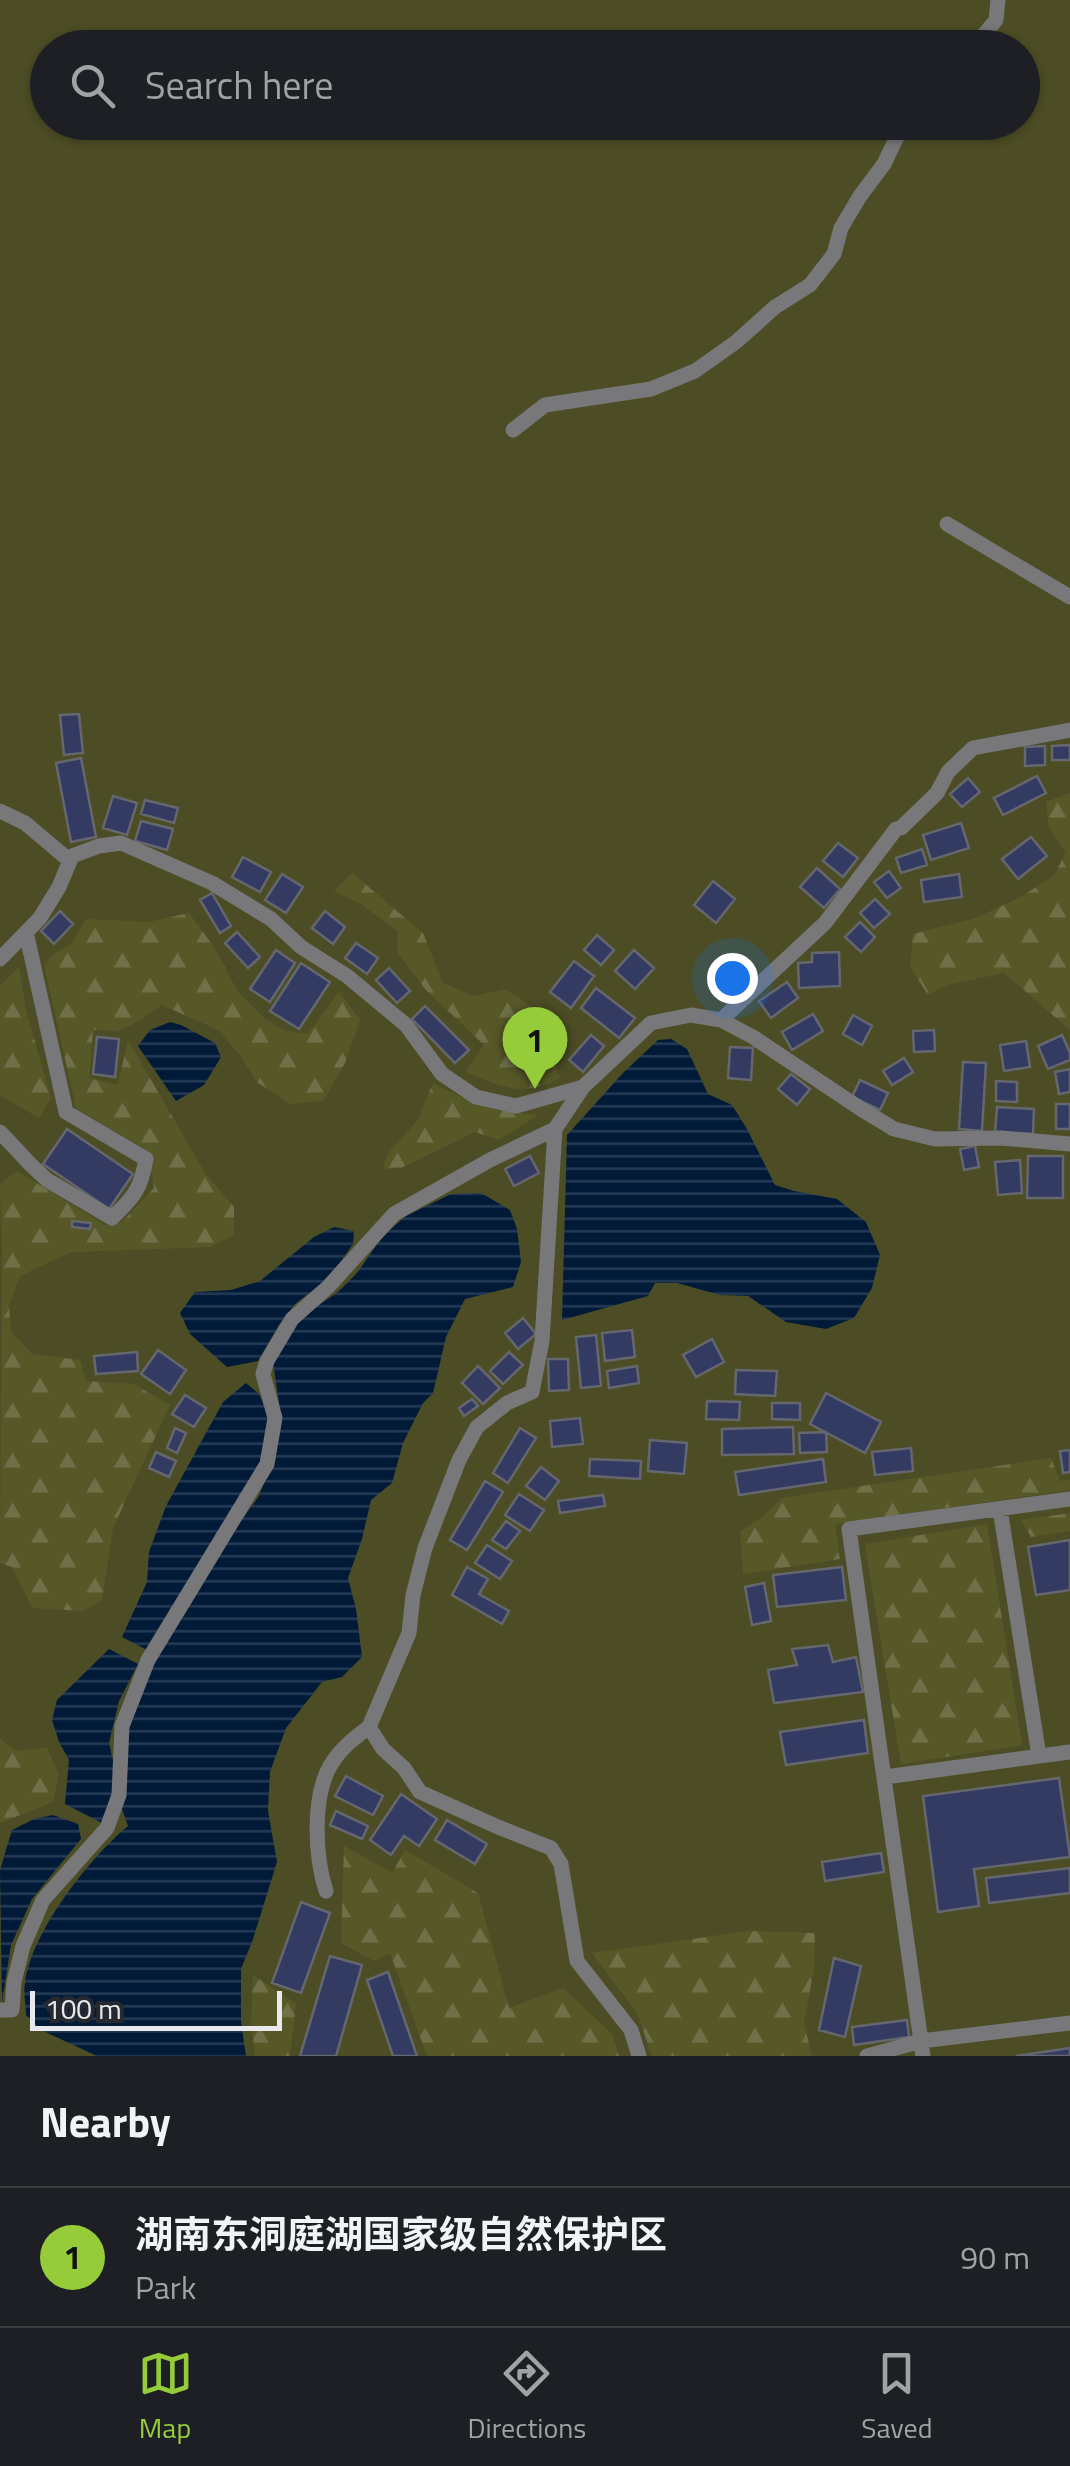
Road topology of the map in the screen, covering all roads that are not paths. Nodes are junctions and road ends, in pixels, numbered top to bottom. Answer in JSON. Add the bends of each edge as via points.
{"nodes":[{"id":1,"x":998,"y":0,"type":"edge"},
{"id":2,"x":988,"y":30,"type":"edge"},
{"id":3,"x":895,"y":140,"type":"edge"},
{"id":4,"x":513,"y":430,"type":"dead end"},
{"id":5,"x":947,"y":524,"type":"dead end"},
{"id":6,"x":1070,"y":596,"type":"edge"},
{"id":7,"x":1070,"y":730,"type":"edge"},
{"id":8,"x":0,"y":812,"type":"edge"},
{"id":9,"x":70,"y":861,"type":"junction"},
{"id":10,"x":26,"y":932,"type":"junction"},
{"id":11,"x":0,"y":959,"type":"edge"},
{"id":12,"x":721,"y":1020,"type":"junction"},
{"id":13,"x":583,"y":1087,"type":"junction"},
{"id":14,"x":555,"y":1129,"type":"junction"},
{"id":15,"x":0,"y":1132,"type":"edge"},
{"id":16,"x":1070,"y":1144,"type":"edge"},
{"id":17,"x":1070,"y":1499,"type":"edge"},
{"id":18,"x":1000,"y":1509,"type":"junction"},
{"id":19,"x":369,"y":1727,"type":"junction"},
{"id":20,"x":1070,"y":1752,"type":"edge"},
{"id":21,"x":1039,"y":1756,"type":"junction"},
{"id":22,"x":885,"y":1777,"type":"junction"},
{"id":23,"x":326,"y":1891,"type":"dead end"},
{"id":24,"x":0,"y":2010,"type":"edge"},
{"id":25,"x":1070,"y":2023,"type":"edge"},
{"id":26,"x":922,"y":2049,"type":"edge"},
{"id":27,"x":639,"y":2056,"type":"edge"},
{"id":28,"x":867,"y":2056,"type":"edge"}],
"edges":[{"from":1,"to":2,"type":"street"},
{"from":3,"to":4,"type":"street","via":[[810,285],[736,342],[695,371],[651,389],[545,404]]},
{"from":5,"to":6,"type":"street"},
{"from":7,"to":12,"type":"street","via":[[973,748],[896,829],[825,923]]},
{"from":8,"to":9,"type":"street","via":[[25,823]]},
{"from":9,"to":10,"type":"street"},
{"from":9,"to":13,"type":"street","via":[[121,843],[212,882],[347,976],[406,1025],[442,1074],[476,1096],[516,1106]]},
{"from":10,"to":11,"type":"street"},
{"from":10,"to":15,"type":"street","via":[[66,1112],[146,1159],[142,1182],[112,1218],[48,1180]]},
{"from":12,"to":13,"type":"street","via":[[690,1015],[651,1023]]},
{"from":12,"to":16,"type":"street","via":[[894,1128],[934,1139]]},
{"from":13,"to":14,"type":"street"},
{"from":14,"to":19,"type":"street","via":[[542,1341],[532,1392],[477,1426],[460,1460],[424,1548],[409,1633]]},
{"from":14,"to":24,"type":"street","via":[[394,1214],[292,1319],[263,1374],[276,1418],[267,1464],[148,1660],[122,1726],[118,1795],[107,1828],[43,1900],[22,1946],[12,2010]]},
{"from":17,"to":18,"type":"street"},
{"from":18,"to":21,"type":"street"},
{"from":18,"to":22,"type":"street","via":[[848,1529]]},
{"from":19,"to":23,"type":"street","via":[[328,1770],[318,1812]]},
{"from":19,"to":27,"type":"street","via":[[420,1792],[551,1848],[561,1864],[576,1961],[632,2030]]},
{"from":20,"to":21,"type":"street"},
{"from":21,"to":22,"type":"street"},
{"from":22,"to":26,"type":"street"},
{"from":25,"to":26,"type":"street"},
{"from":26,"to":28,"type":"street"}]}
